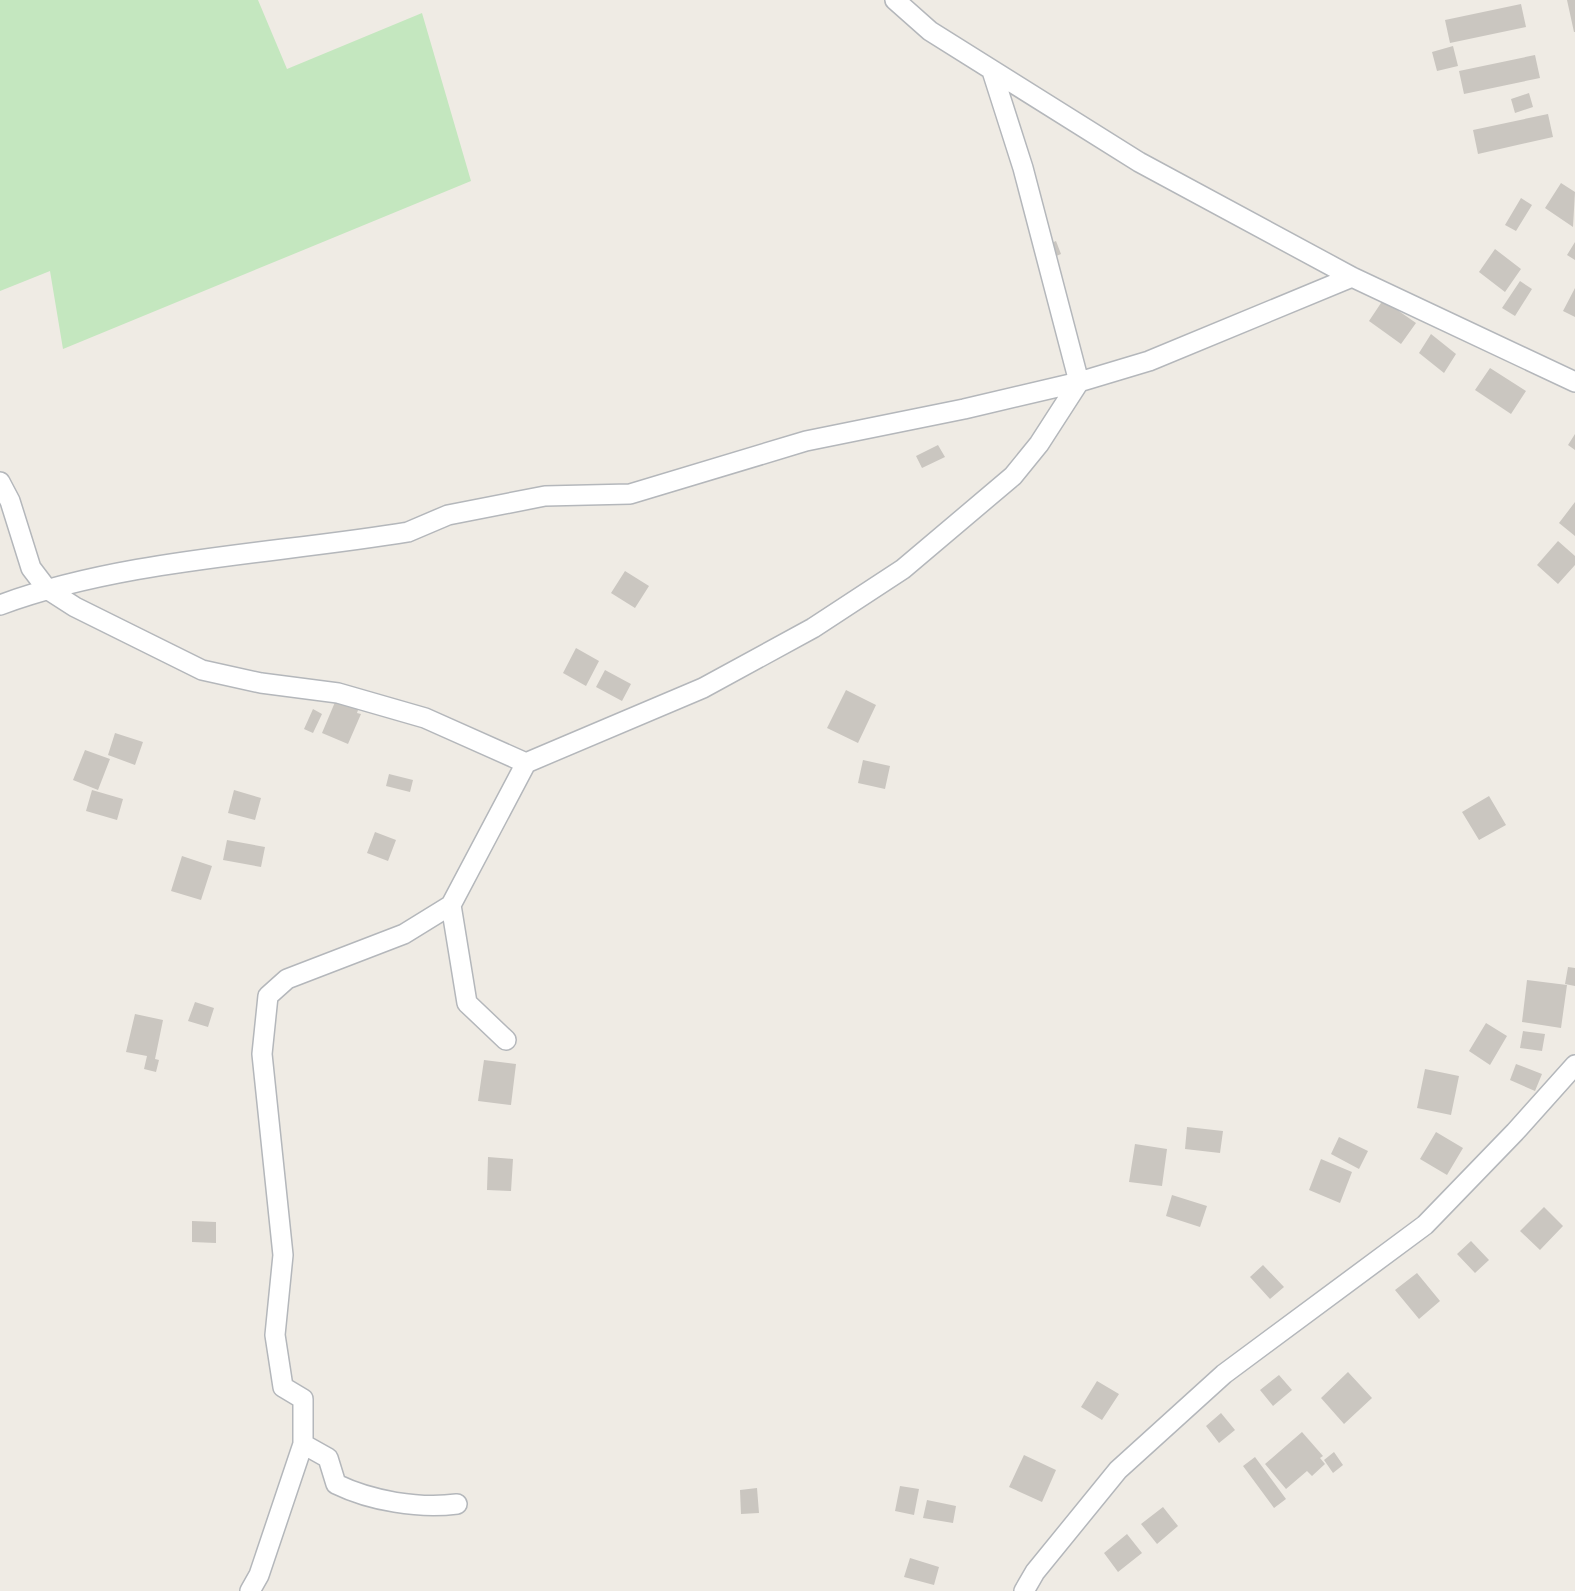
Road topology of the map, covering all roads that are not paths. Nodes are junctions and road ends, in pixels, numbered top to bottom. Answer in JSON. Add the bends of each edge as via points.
{"nodes":[{"id":1,"x":895,"y":0,"type":"edge"},
{"id":2,"x":992,"y":71,"type":"junction"},
{"id":3,"x":1352,"y":277,"type":"junction"},
{"id":4,"x":1079,"y":382,"type":"junction"},
{"id":5,"x":1575,"y":382,"type":"edge"},
{"id":6,"x":0,"y":482,"type":"edge"},
{"id":7,"x":30,"y":568,"type":"junction"},
{"id":8,"x":47,"y":589,"type":"junction"},
{"id":9,"x":25,"y":596,"type":"junction"},
{"id":10,"x":0,"y":606,"type":"edge"},
{"id":11,"x":526,"y":763,"type":"junction"},
{"id":12,"x":451,"y":905,"type":"junction"},
{"id":13,"x":506,"y":1040,"type":"dead end"},
{"id":14,"x":1575,"y":1065,"type":"edge"},
{"id":15,"x":303,"y":1444,"type":"junction"},
{"id":16,"x":457,"y":1504,"type":"dead end"},
{"id":17,"x":250,"y":1591,"type":"edge"},
{"id":18,"x":1024,"y":1591,"type":"edge"}],
"edges":[{"from":1,"to":2,"type":"street","via":[[930,32]]},
{"from":2,"to":3,"type":"street","via":[[1139,162]]},
{"from":2,"to":4,"type":"street","via":[[1023,168]]},
{"from":3,"to":4,"type":"street","via":[[1149,361]]},
{"from":3,"to":5,"type":"street"},
{"from":4,"to":8,"type":"street","via":[[806,441],[630,494],[545,496],[448,515],[408,533],[131,571]]},
{"from":4,"to":11,"type":"street","via":[[1013,476],[903,569],[813,628],[703,688]]},
{"from":6,"to":7,"type":"street","via":[[10,500]]},
{"from":7,"to":8,"type":"street"},
{"from":7,"to":9,"type":"street"},
{"from":8,"to":9,"type":"street"},
{"from":8,"to":11,"type":"street","via":[[202,670],[338,693],[425,718]]},
{"from":9,"to":10,"type":"street"},
{"from":11,"to":12,"type":"street"},
{"from":12,"to":13,"type":"street","via":[[467,1003]]},
{"from":12,"to":15,"type":"street","via":[[404,934],[287,979],[268,996],[262,1054],[283,1255],[275,1335],[283,1387],[303,1399]]},
{"from":14,"to":18,"type":"street","via":[[1425,1225],[1224,1374],[1118,1470]]},
{"from":15,"to":16,"type":"street","via":[[328,1458],[336,1484],[347,1490],[387,1500]]},
{"from":15,"to":17,"type":"street"}]}
